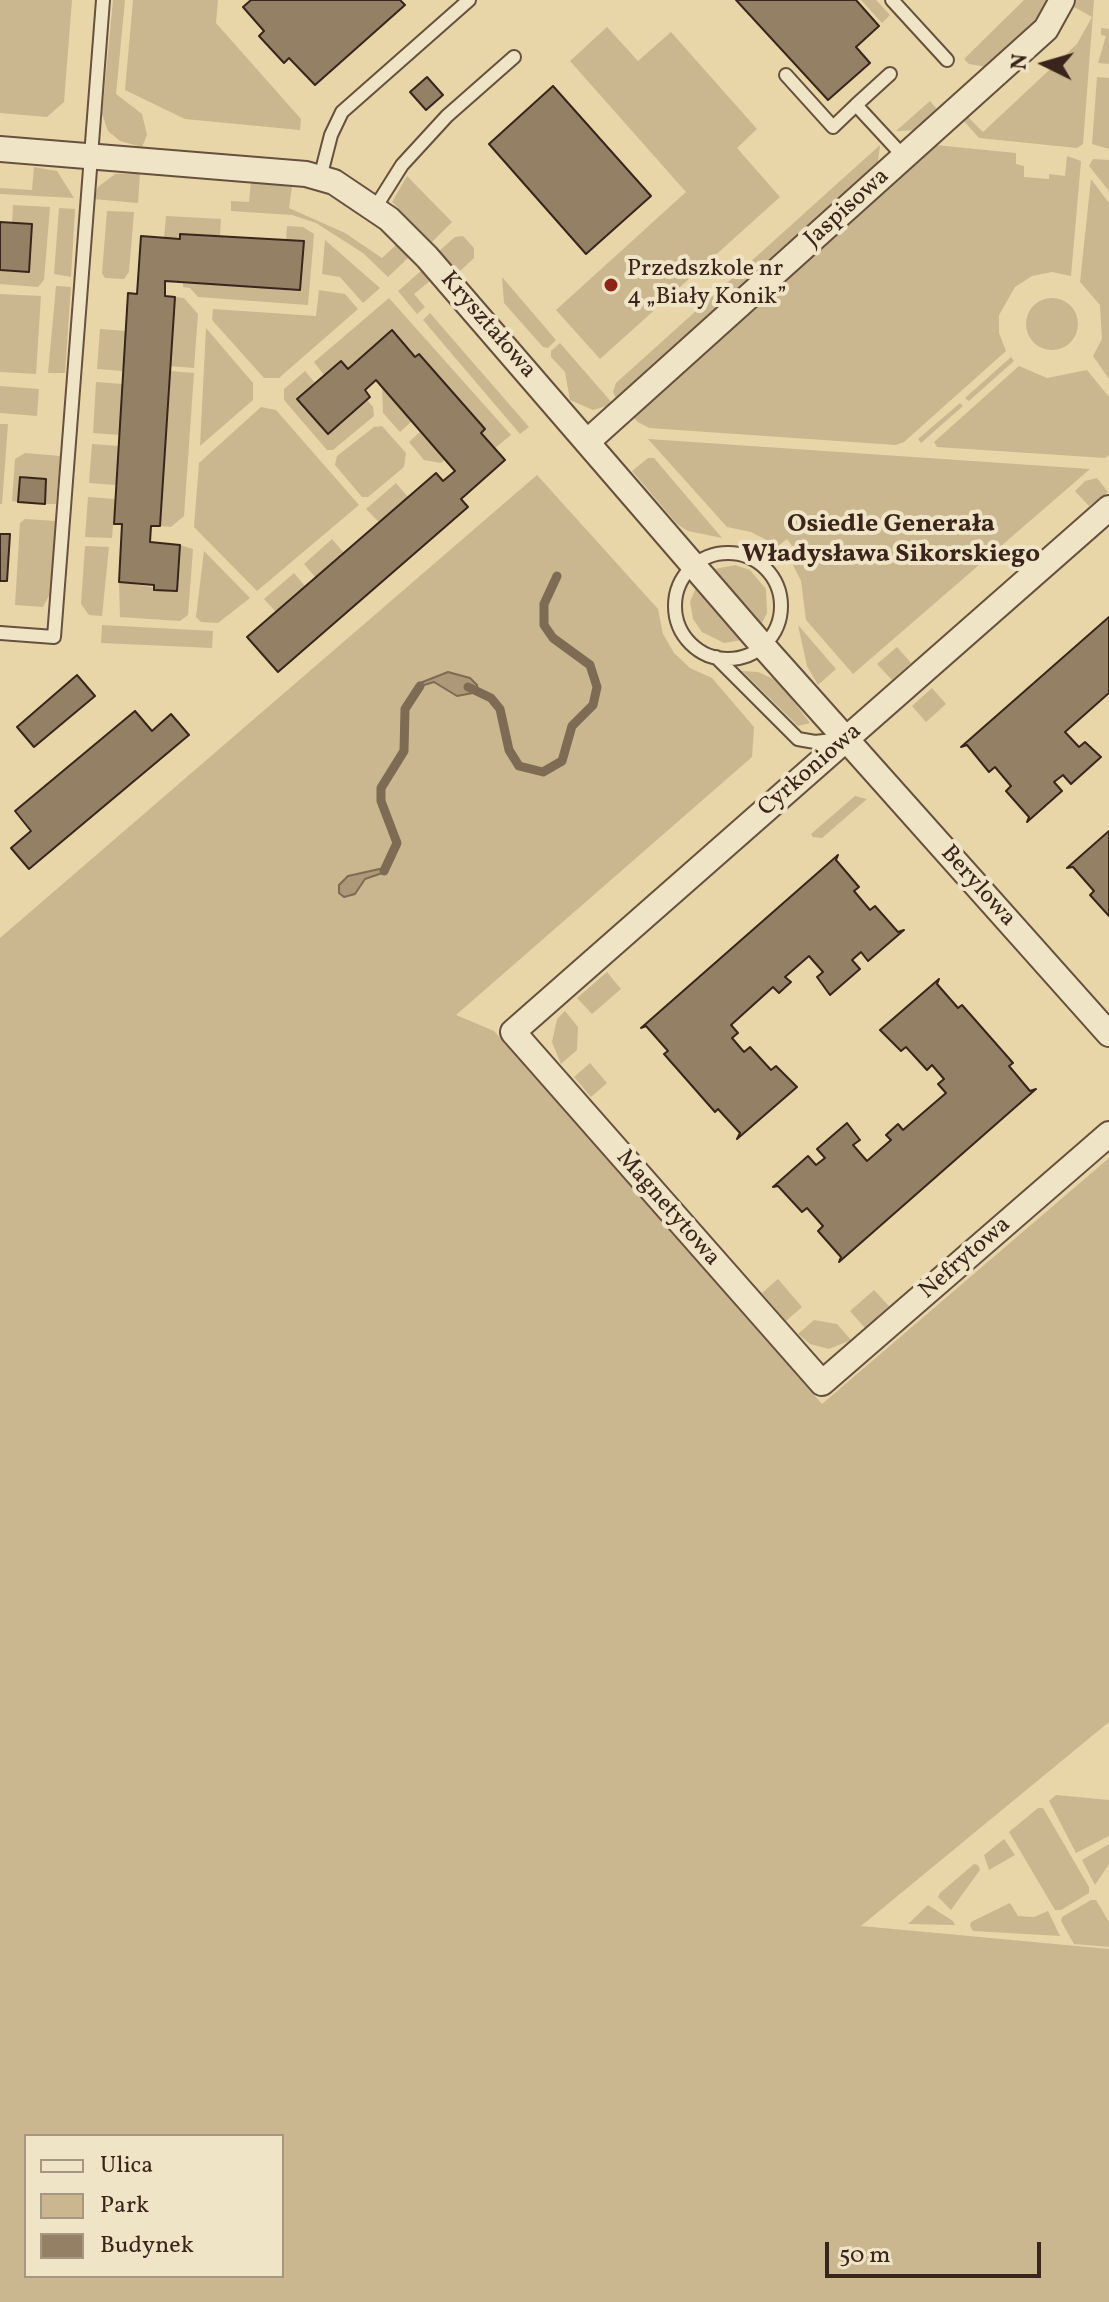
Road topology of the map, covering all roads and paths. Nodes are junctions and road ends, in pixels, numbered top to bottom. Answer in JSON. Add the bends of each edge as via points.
{"nodes":[{"id":1,"x":103,"y":0,"type":"edge"},
{"id":2,"x":469,"y":0,"type":"edge"},
{"id":3,"x":892,"y":0,"type":"edge"},
{"id":4,"x":1062,"y":0,"type":"edge"},
{"id":5,"x":514,"y":57,"type":"dead end"},
{"id":6,"x":947,"y":60,"type":"dead end"},
{"id":7,"x":890,"y":74,"type":"dead end"},
{"id":8,"x":786,"y":75,"type":"dead end"},
{"id":9,"x":856,"y":105,"type":"junction"},
{"id":10,"x":0,"y":149,"type":"edge"},
{"id":11,"x":89,"y":155,"type":"junction"},
{"id":12,"x":905,"y":158,"type":"junction"},
{"id":13,"x":320,"y":178,"type":"junction"},
{"id":14,"x":375,"y":208,"type":"junction"},
{"id":15,"x":587,"y":442,"type":"junction"},
{"id":16,"x":1109,"y":508,"type":"edge"},
{"id":17,"x":695,"y":565,"type":"junction"},
{"id":18,"x":0,"y":633,"type":"edge"},
{"id":19,"x":763,"y":646,"type":"junction"},
{"id":20,"x":716,"y":657,"type":"junction"},
{"id":21,"x":848,"y":739,"type":"junction"},
{"id":22,"x":513,"y":1032,"type":"joint"},
{"id":23,"x":1109,"y":1034,"type":"edge"},
{"id":24,"x":1109,"y":1134,"type":"edge"},
{"id":25,"x":822,"y":1383,"type":"joint"}],
"edges":[{"from":1,"to":11,"type":"lane"},
{"from":2,"to":13,"type":"lane","via":[[342,112]]},
{"from":3,"to":6,"type":"lane"},
{"from":4,"to":12,"type":"street","name":"Jaspisowa","via":[[1046,29]]},
{"from":5,"to":14,"type":"lane","via":[[447,116],[402,165]]},
{"from":7,"to":9,"type":"lane"},
{"from":8,"to":9,"type":"lane","via":[[833,127]]},
{"from":9,"to":12,"type":"lane"},
{"from":10,"to":11,"type":"street","name":"Kryształowa"},
{"from":11,"to":13,"type":"street","name":"Kryształowa"},
{"from":11,"to":18,"type":"lane","via":[[54,637]]},
{"from":12,"to":15,"type":"street","name":"Jaspisowa"},
{"from":13,"to":14,"type":"street","name":"Kryształowa"},
{"from":14,"to":15,"type":"street","name":"Kryształowa","via":[[427,257]]},
{"from":15,"to":17,"type":"street","name":"Kryształowa"},
{"from":16,"to":21,"type":"street","name":"Cyrkoniowa"},
{"from":17,"to":19,"type":"street","name":"Kryształowa"},
{"from":17,"to":19,"type":"lane","via":[[728,552],[762,565],[774,579],[780,614]]},
{"from":17,"to":20,"type":"lane","via":[[677,590],[678,621],[695,647]]},
{"from":19,"to":20,"type":"lane","via":[[732,659]]},
{"from":19,"to":21,"type":"street","name":"Kryształowa"},
{"from":20,"to":21,"type":"lane","via":[[798,739]]},
{"from":21,"to":22,"type":"street","name":"Cyrkoniowa"},
{"from":21,"to":23,"type":"street","name":"Berylowa"},
{"from":22,"to":25,"type":"street","name":"Magnetytowa"},
{"from":24,"to":25,"type":"street","name":"Nefrytowa"}]}
